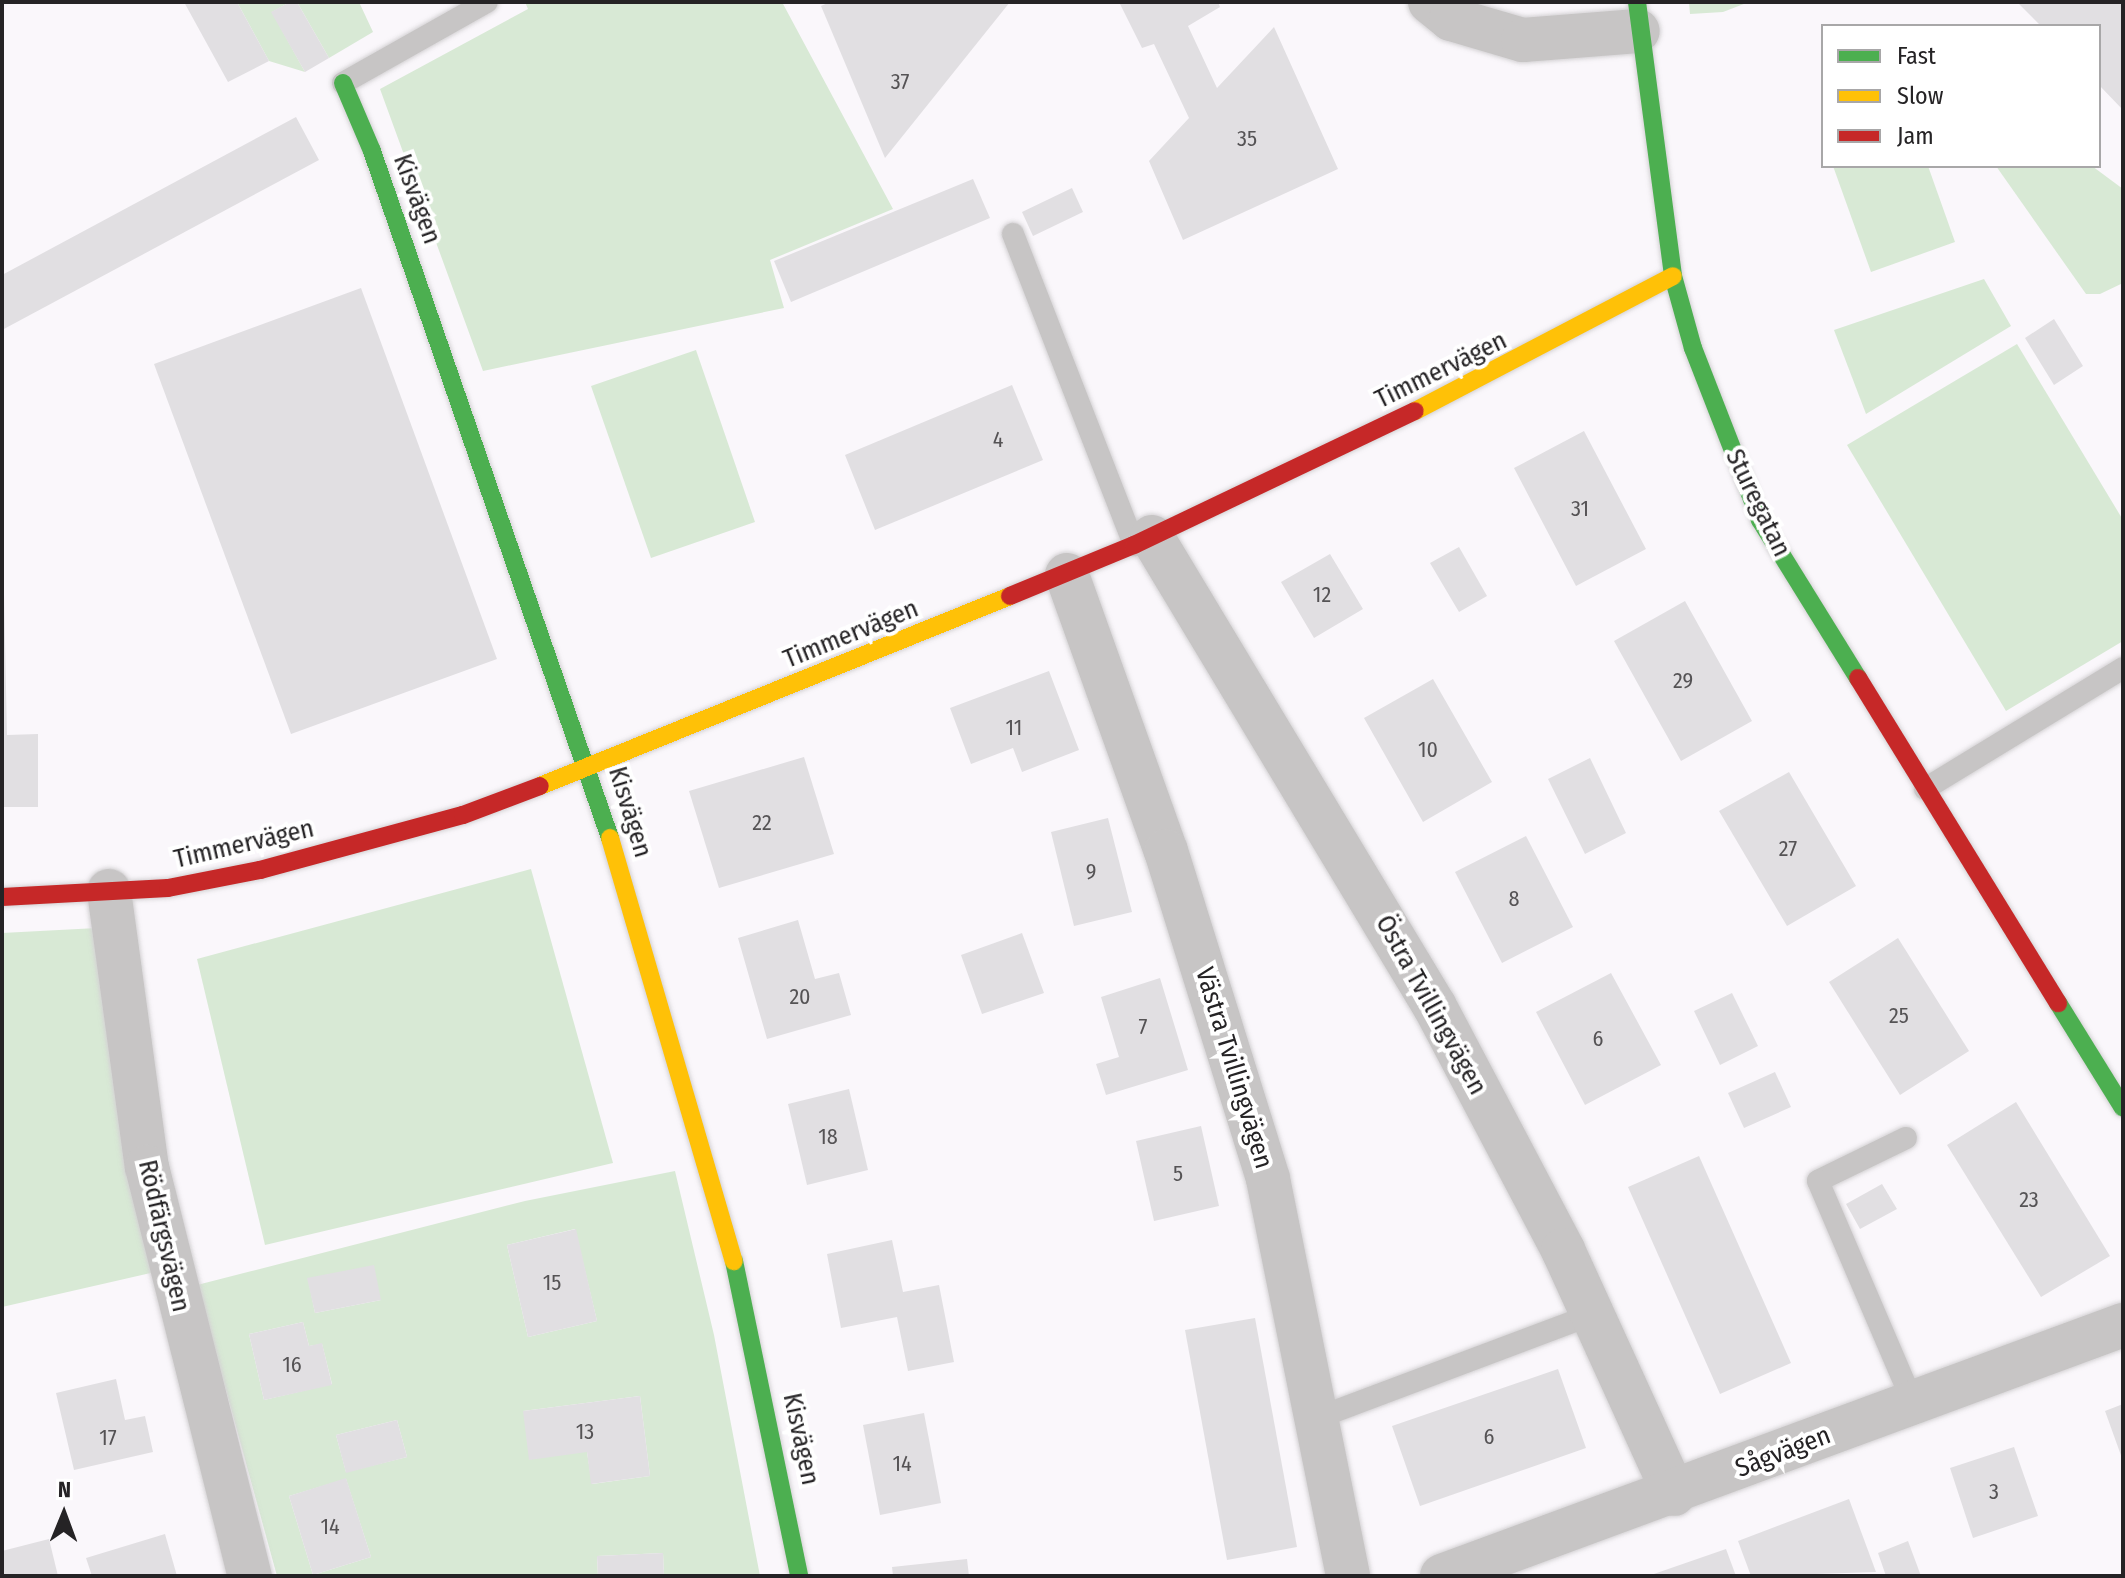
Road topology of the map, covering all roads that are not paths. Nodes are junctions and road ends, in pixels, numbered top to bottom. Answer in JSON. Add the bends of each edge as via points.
{"nodes":[{"id":1,"x":487,"y":2,"type":"edge"},
{"id":2,"x":1430,"y":2,"type":"edge"},
{"id":3,"x":1638,"y":17,"type":"edge"},
{"id":4,"x":343,"y":83,"type":"joint"},
{"id":5,"x":1013,"y":234,"type":"dead end"},
{"id":6,"x":1673,"y":276,"type":"junction"},
{"id":7,"x":1143,"y":541,"type":"junction"},
{"id":8,"x":1067,"y":575,"type":"junction"},
{"id":9,"x":2123,"y":668,"type":"edge"},
{"id":10,"x":588,"y":765,"type":"junction"},
{"id":11,"x":1925,"y":789,"type":"junction"},
{"id":12,"x":109,"y":891,"type":"junction"},
{"id":13,"x":2,"y":897,"type":"edge"},
{"id":14,"x":2123,"y":1108,"type":"edge"},
{"id":15,"x":1906,"y":1138,"type":"dead end"},
{"id":16,"x":1591,"y":1315,"type":"junction"},
{"id":17,"x":2123,"y":1325,"type":"edge"},
{"id":18,"x":1913,"y":1403,"type":"junction"},
{"id":19,"x":1317,"y":1418,"type":"junction"},
{"id":20,"x":1674,"y":1494,"type":"junction"},
{"id":21,"x":250,"y":1576,"type":"edge"},
{"id":22,"x":799,"y":1576,"type":"edge"},
{"id":23,"x":1348,"y":1576,"type":"edge"},
{"id":24,"x":1442,"y":1576,"type":"edge"}],
"edges":[{"from":1,"to":4,"type":"lane"},
{"from":2,"to":3,"type":"street","name":"Sturegatan","via":[[1451,19],[1523,40]]},
{"from":3,"to":6,"type":"street","name":"Sturegatan"},
{"from":4,"to":10,"type":"street","name":"Kisvägen","via":[[372,151]]},
{"from":5,"to":7,"type":"lane"},
{"from":6,"to":7,"type":"street","name":"Timmervägen","via":[[1506,367]]},
{"from":6,"to":11,"type":"street","name":"Sturegatan","via":[[1693,348],[1760,520]]},
{"from":7,"to":8,"type":"street","name":"Timmervägen"},
{"from":7,"to":16,"type":"street","name":"Östra Tvillingvägen","via":[[1435,1007],[1563,1250]]},
{"from":8,"to":10,"type":"street","name":"Timmervägen"},
{"from":8,"to":19,"type":"street","name":"Västra Tvillingvägen","via":[[1166,851],[1234,1062],[1268,1179]]},
{"from":9,"to":11,"type":"lane"},
{"from":10,"to":12,"type":"street","name":"Timmervägen","via":[[463,815],[260,870],[168,888]]},
{"from":10,"to":22,"type":"street","name":"Kisvägen","via":[[711,1172],[753,1335]]},
{"from":11,"to":14,"type":"street","name":"Sturegatan"},
{"from":12,"to":13,"type":"street","name":"Timmervägen"},
{"from":12,"to":21,"type":"street","name":"Rödfärgsvägen","via":[[147,1167]]},
{"from":15,"to":18,"type":"lane","via":[[1818,1181]]},
{"from":16,"to":19,"type":"lane"},
{"from":16,"to":20,"type":"street","name":"Östra Tvillingvägen"},
{"from":17,"to":18,"type":"street","name":"Sågvägen"},
{"from":18,"to":20,"type":"street","name":"Sågvägen"},
{"from":19,"to":23,"type":"street","name":"Västra Tvillingvägen"},
{"from":20,"to":24,"type":"street","name":"Sågvägen"}]}
